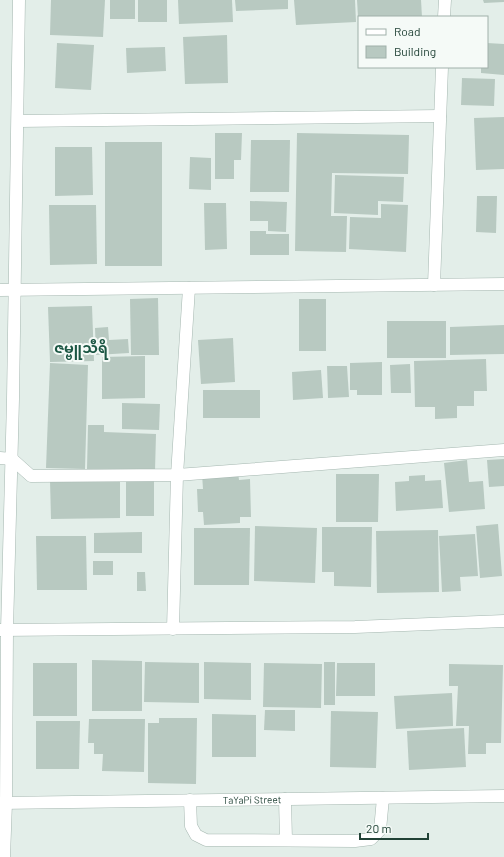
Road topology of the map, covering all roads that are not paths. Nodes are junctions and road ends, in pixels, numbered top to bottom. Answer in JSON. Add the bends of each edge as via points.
{"nodes":[{"id":1,"x":19,"y":0,"type":"edge"},
{"id":2,"x":445,"y":0,"type":"edge"},
{"id":3,"x":444,"y":16,"type":"edge"},
{"id":4,"x":442,"y":68,"type":"edge"},
{"id":5,"x":440,"y":116,"type":"junction"},
{"id":6,"x":18,"y":121,"type":"junction"},
{"id":7,"x":504,"y":284,"type":"edge"},
{"id":8,"x":434,"y":285,"type":"junction"},
{"id":9,"x":189,"y":288,"type":"junction"},
{"id":10,"x":0,"y":290,"type":"edge"},
{"id":11,"x":15,"y":290,"type":"junction"},
{"id":12,"x":504,"y":450,"type":"edge"},
{"id":13,"x":6,"y":458,"type":"edge"},
{"id":14,"x":177,"y":474,"type":"junction"},
{"id":15,"x":504,"y":621,"type":"edge"},
{"id":16,"x":173,"y":629,"type":"junction"},
{"id":17,"x":4,"y":630,"type":"edge"},
{"id":18,"x":504,"y":796,"type":"edge"},
{"id":19,"x":383,"y":798,"type":"junction"},
{"id":20,"x":285,"y":799,"type":"junction"},
{"id":21,"x":190,"y":800,"type":"junction"},
{"id":22,"x":3,"y":803,"type":"edge"},
{"id":23,"x":286,"y":840,"type":"junction"},
{"id":24,"x":4,"y":857,"type":"edge"}],
"edges":[{"from":1,"to":6,"type":"street"},
{"from":2,"to":3,"type":"street"},
{"from":4,"to":5,"type":"street"},
{"from":5,"to":6,"type":"street"},
{"from":5,"to":8,"type":"street"},
{"from":6,"to":11,"type":"street"},
{"from":7,"to":8,"type":"street"},
{"from":8,"to":9,"type":"street"},
{"from":9,"to":11,"type":"street"},
{"from":9,"to":14,"type":"street"},
{"from":10,"to":11,"type":"street"},
{"from":11,"to":13,"type":"street"},
{"from":12,"to":14,"type":"street"},
{"from":13,"to":14,"type":"street","via":[[31,476]]},
{"from":13,"to":17,"type":"street"},
{"from":14,"to":16,"type":"street"},
{"from":15,"to":16,"type":"street","via":[[355,627]]},
{"from":16,"to":17,"type":"street"},
{"from":17,"to":22,"type":"street"},
{"from":18,"to":19,"type":"street","name":"TaYaPi Street"},
{"from":19,"to":20,"type":"street","name":"TaYaPi Street"},
{"from":19,"to":23,"type":"street","via":[[380,830],[371,839]]},
{"from":20,"to":21,"type":"street","name":"TaYaPi Street"},
{"from":20,"to":23,"type":"street"},
{"from":21,"to":22,"type":"street","name":"TaYaPi Street"},
{"from":21,"to":23,"type":"street","via":[[191,826],[196,835],[206,840]]},
{"from":22,"to":24,"type":"street"}]}
